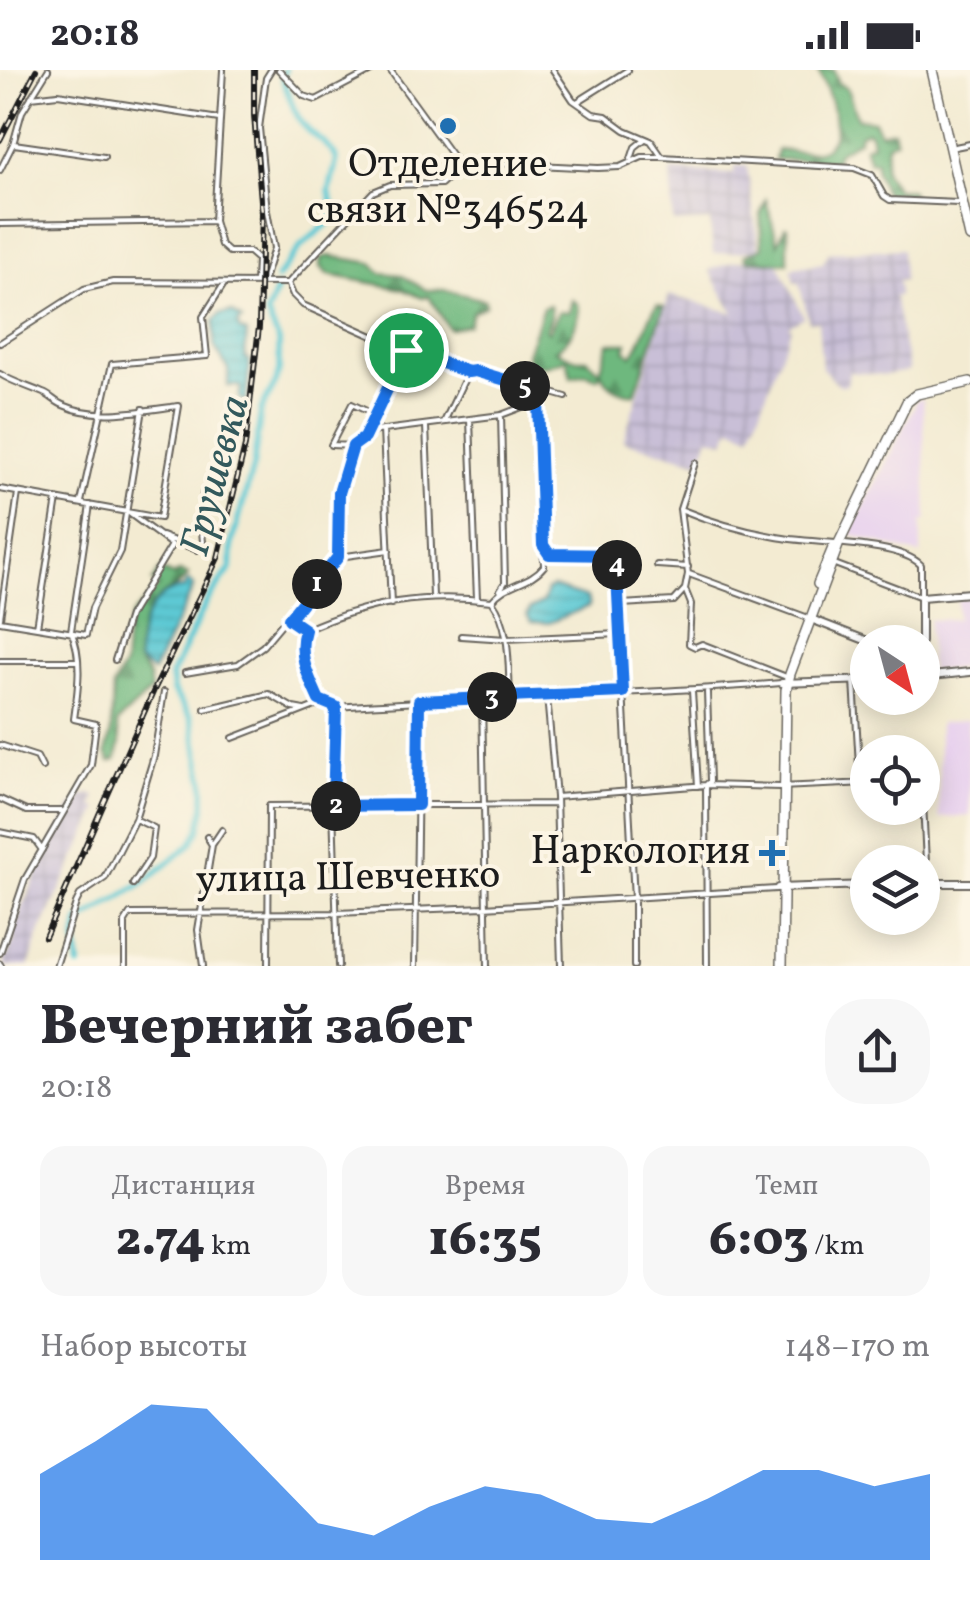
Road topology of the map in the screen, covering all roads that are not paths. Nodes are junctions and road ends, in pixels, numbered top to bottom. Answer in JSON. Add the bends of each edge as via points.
{"nodes":[{"id":1,"x":48,"y":70,"type":"edge"},
{"id":2,"x":223,"y":70,"type":"edge"},
{"id":3,"x":272,"y":70,"type":"edge"},
{"id":4,"x":279,"y":70,"type":"edge"},
{"id":5,"x":373,"y":70,"type":"edge"},
{"id":6,"x":390,"y":70,"type":"edge"},
{"id":7,"x":553,"y":70,"type":"edge"},
{"id":8,"x":612,"y":70,"type":"edge"},
{"id":9,"x":628,"y":70,"type":"edge"},
{"id":10,"x":932,"y":70,"type":"edge"},
{"id":11,"x":616,"y":77,"type":"junction"},
{"id":12,"x":31,"y":97,"type":"junction"},
{"id":13,"x":576,"y":102,"type":"junction"},
{"id":14,"x":218,"y":120,"type":"junction"},
{"id":15,"x":645,"y":140,"type":"junction"},
{"id":16,"x":13,"y":144,"type":"junction"},
{"id":17,"x":970,"y":144,"type":"edge"},
{"id":18,"x":949,"y":148,"type":"junction"},
{"id":19,"x":104,"y":157,"type":"dead end"},
{"id":20,"x":662,"y":158,"type":"junction"},
{"id":21,"x":631,"y":160,"type":"junction"},
{"id":22,"x":459,"y":162,"type":"junction"},
{"id":23,"x":0,"y":170,"type":"edge"},
{"id":24,"x":963,"y":204,"type":"junction"},
{"id":25,"x":214,"y":221,"type":"junction"},
{"id":26,"x":0,"y":224,"type":"edge"},
{"id":27,"x":970,"y":238,"type":"edge"},
{"id":28,"x":256,"y":283,"type":"junction"},
{"id":29,"x":285,"y":283,"type":"junction"},
{"id":30,"x":224,"y":284,"type":"junction"},
{"id":31,"x":263,"y":284,"type":"junction"},
{"id":32,"x":0,"y":342,"type":"edge"},
{"id":33,"x":406,"y":350,"type":"junction"},
{"id":34,"x":468,"y":372,"type":"junction"},
{"id":35,"x":0,"y":374,"type":"edge"},
{"id":36,"x":970,"y":382,"type":"edge"},
{"id":37,"x":540,"y":390,"type":"junction"},
{"id":38,"x":566,"y":397,"type":"dead end"},
{"id":39,"x":538,"y":400,"type":"junction"},
{"id":40,"x":144,"y":409,"type":"junction"},
{"id":41,"x":102,"y":414,"type":"junction"},
{"id":42,"x":375,"y":415,"type":"junction"},
{"id":43,"x":501,"y":415,"type":"junction"},
{"id":44,"x":470,"y":420,"type":"junction"},
{"id":45,"x":443,"y":423,"type":"junction"},
{"id":46,"x":426,"y":425,"type":"junction"},
{"id":47,"x":383,"y":430,"type":"junction"},
{"id":48,"x":364,"y":438,"type":"junction"},
{"id":49,"x":353,"y":446,"type":"junction"},
{"id":50,"x":695,"y":463,"type":"dead end"},
{"id":51,"x":0,"y":489,"type":"edge"},
{"id":52,"x":204,"y":490,"type":"dead end"},
{"id":53,"x":18,"y":493,"type":"junction"},
{"id":54,"x":57,"y":499,"type":"junction"},
{"id":55,"x":80,"y":504,"type":"junction"},
{"id":56,"x":90,"y":505,"type":"junction"},
{"id":57,"x":680,"y":510,"type":"junction"},
{"id":58,"x":126,"y":512,"type":"junction"},
{"id":59,"x":158,"y":517,"type":"junction"},
{"id":60,"x":154,"y":532,"type":"junction"},
{"id":61,"x":839,"y":543,"type":"junction"},
{"id":62,"x":543,"y":545,"type":"junction"},
{"id":63,"x":389,"y":550,"type":"junction"},
{"id":64,"x":338,"y":557,"type":"junction"},
{"id":65,"x":832,"y":563,"type":"junction"},
{"id":66,"x":657,"y":565,"type":"dead end"},
{"id":67,"x":688,"y":571,"type":"junction"},
{"id":68,"x":685,"y":589,"type":"junction"},
{"id":69,"x":500,"y":590,"type":"junction"},
{"id":70,"x":970,"y":593,"type":"edge"},
{"id":71,"x":432,"y":596,"type":"junction"},
{"id":72,"x":921,"y":597,"type":"junction"},
{"id":73,"x":476,"y":599,"type":"junction"},
{"id":74,"x":492,"y":601,"type":"junction"},
{"id":75,"x":391,"y":604,"type":"junction"},
{"id":76,"x":619,"y":604,"type":"junction"},
{"id":77,"x":808,"y":618,"type":"junction"},
{"id":78,"x":0,"y":619,"type":"edge"},
{"id":79,"x":289,"y":619,"type":"junction"},
{"id":80,"x":921,"y":625,"type":"edge"},
{"id":81,"x":37,"y":627,"type":"junction"},
{"id":82,"x":305,"y":630,"type":"junction"},
{"id":83,"x":71,"y":631,"type":"junction"},
{"id":84,"x":620,"y":634,"type":"junction"},
{"id":85,"x":850,"y":634,"type":"edge"},
{"id":86,"x":461,"y":636,"type":"dead end"},
{"id":87,"x":506,"y":639,"type":"junction"},
{"id":88,"x":116,"y":660,"type":"dead end"},
{"id":89,"x":0,"y":661,"type":"edge"},
{"id":90,"x":78,"y":661,"type":"junction"},
{"id":91,"x":970,"y":672,"type":"edge"},
{"id":92,"x":185,"y":673,"type":"dead end"},
{"id":93,"x":940,"y":675,"type":"edge"},
{"id":94,"x":784,"y":680,"type":"junction"},
{"id":95,"x":850,"y":680,"type":"edge"},
{"id":96,"x":692,"y":690,"type":"junction"},
{"id":97,"x":707,"y":690,"type":"junction"},
{"id":98,"x":164,"y":692,"type":"dead end"},
{"id":99,"x":623,"y":692,"type":"junction"},
{"id":100,"x":546,"y":694,"type":"junction"},
{"id":101,"x":510,"y":696,"type":"junction"},
{"id":102,"x":482,"y":698,"type":"junction"},
{"id":103,"x":419,"y":701,"type":"junction"},
{"id":104,"x":323,"y":703,"type":"junction"},
{"id":105,"x":336,"y":707,"type":"junction"},
{"id":106,"x":205,"y":709,"type":"dead end"},
{"id":107,"x":304,"y":710,"type":"junction"},
{"id":108,"x":234,"y":738,"type":"dead end"},
{"id":109,"x":0,"y":745,"type":"edge"},
{"id":110,"x":42,"y":766,"type":"dead end"},
{"id":111,"x":850,"y":784,"type":"edge"},
{"id":112,"x":698,"y":786,"type":"junction"},
{"id":113,"x":706,"y":786,"type":"junction"},
{"id":114,"x":782,"y":787,"type":"junction"},
{"id":115,"x":628,"y":793,"type":"junction"},
{"id":116,"x":556,"y":797,"type":"junction"},
{"id":117,"x":0,"y":799,"type":"edge"},
{"id":118,"x":556,"y":804,"type":"junction"},
{"id":119,"x":418,"y":805,"type":"junction"},
{"id":120,"x":483,"y":805,"type":"junction"},
{"id":121,"x":333,"y":806,"type":"junction"},
{"id":122,"x":64,"y":811,"type":"junction"},
{"id":123,"x":135,"y":819,"type":"junction"},
{"id":124,"x":222,"y":830,"type":"dead end"},
{"id":125,"x":0,"y":832,"type":"edge"},
{"id":126,"x":206,"y":837,"type":"dead end"},
{"id":127,"x":212,"y":845,"type":"junction"},
{"id":128,"x":42,"y":850,"type":"junction"},
{"id":129,"x":940,"y":883,"type":"edge"},
{"id":130,"x":970,"y":883,"type":"edge"},
{"id":131,"x":134,"y":884,"type":"dead end"},
{"id":132,"x":850,"y":886,"type":"edge"},
{"id":133,"x":780,"y":888,"type":"junction"},
{"id":134,"x":705,"y":895,"type":"junction"},
{"id":135,"x":634,"y":899,"type":"junction"},
{"id":136,"x":561,"y":903,"type":"junction"},
{"id":137,"x":484,"y":908,"type":"junction"},
{"id":138,"x":416,"y":910,"type":"junction"},
{"id":139,"x":200,"y":913,"type":"junction"},
{"id":140,"x":266,"y":913,"type":"junction"},
{"id":141,"x":336,"y":913,"type":"junction"},
{"id":142,"x":0,"y":953,"type":"edge"},
{"id":143,"x":56,"y":966,"type":"edge"},
{"id":144,"x":125,"y":966,"type":"edge"},
{"id":145,"x":203,"y":966,"type":"edge"},
{"id":146,"x":268,"y":966,"type":"edge"},
{"id":147,"x":338,"y":966,"type":"edge"},
{"id":148,"x":415,"y":966,"type":"edge"},
{"id":149,"x":487,"y":966,"type":"edge"},
{"id":150,"x":560,"y":966,"type":"edge"},
{"id":151,"x":634,"y":966,"type":"edge"},
{"id":152,"x":706,"y":966,"type":"edge"},
{"id":153,"x":779,"y":966,"type":"edge"}],
"edges":[{"from":1,"to":12,"type":"street"},
{"from":2,"to":14,"type":"street"},
{"from":3,"to":31,"type":"street","via":[[259,128],[274,248]]},
{"from":4,"to":5,"type":"street","via":[[316,100]]},
{"from":6,"to":22,"type":"street"},
{"from":7,"to":13,"type":"street"},
{"from":8,"to":11,"type":"street"},
{"from":9,"to":11,"type":"street"},
{"from":10,"to":18,"type":"main road"},
{"from":11,"to":13,"type":"street"},
{"from":12,"to":14,"type":"street","via":[[58,94]]},
{"from":12,"to":16,"type":"street"},
{"from":13,"to":15,"type":"street"},
{"from":14,"to":25,"type":"street"},
{"from":15,"to":20,"type":"street"},
{"from":15,"to":21,"type":"street"},
{"from":16,"to":19,"type":"street"},
{"from":16,"to":23,"type":"street"},
{"from":17,"to":18,"type":"street"},
{"from":18,"to":24,"type":"main road"},
{"from":20,"to":21,"type":"street"},
{"from":20,"to":24,"type":"street","via":[[854,168],[872,175],[890,200]]},
{"from":21,"to":22,"type":"street","via":[[598,168]]},
{"from":22,"to":29,"type":"street","via":[[441,184],[373,192]]},
{"from":24,"to":27,"type":"main road"},
{"from":25,"to":26,"type":"street"},
{"from":25,"to":28,"type":"street","via":[[229,252],[257,259]]},
{"from":28,"to":30,"type":"street"},
{"from":28,"to":31,"type":"street"},
{"from":29,"to":31,"type":"street"},
{"from":29,"to":33,"type":"street","via":[[303,305]]},
{"from":30,"to":32,"type":"street","via":[[113,282],[84,289]]},
{"from":30,"to":41,"type":"street","via":[[203,317],[207,356],[112,364]]},
{"from":33,"to":34,"type":"street"},
{"from":33,"to":42,"type":"street"},
{"from":34,"to":37,"type":"street"},
{"from":34,"to":45,"type":"street"},
{"from":35,"to":41,"type":"street","via":[[59,404]]},
{"from":36,"to":61,"type":"main road","via":[[910,397]]},
{"from":37,"to":38,"type":"street"},
{"from":37,"to":39,"type":"street"},
{"from":39,"to":43,"type":"street"},
{"from":39,"to":62,"type":"street"},
{"from":40,"to":41,"type":"street"},
{"from":40,"to":58,"type":"street"},
{"from":40,"to":59,"type":"street","via":[[179,406]]},
{"from":41,"to":55,"type":"street"},
{"from":42,"to":48,"type":"street"},
{"from":42,"to":49,"type":"street","via":[[352,404],[331,445]]},
{"from":43,"to":44,"type":"street"},
{"from":43,"to":69,"type":"street"},
{"from":44,"to":45,"type":"street"},
{"from":44,"to":73,"type":"street"},
{"from":45,"to":46,"type":"street"},
{"from":46,"to":47,"type":"street"},
{"from":46,"to":71,"type":"street"},
{"from":47,"to":48,"type":"street"},
{"from":47,"to":63,"type":"street"},
{"from":48,"to":49,"type":"street"},
{"from":49,"to":64,"type":"street","via":[[339,493]]},
{"from":50,"to":57,"type":"street"},
{"from":51,"to":53,"type":"street"},
{"from":52,"to":60,"type":"street","via":[[203,542],[197,550]]},
{"from":53,"to":54,"type":"street"},
{"from":53,"to":78,"type":"street"},
{"from":54,"to":55,"type":"street"},
{"from":54,"to":81,"type":"street"},
{"from":55,"to":56,"type":"street"},
{"from":56,"to":58,"type":"street"},
{"from":56,"to":83,"type":"street"},
{"from":57,"to":61,"type":"street","via":[[779,538]]},
{"from":57,"to":67,"type":"street"},
{"from":58,"to":59,"type":"street"},
{"from":58,"to":60,"type":"street"},
{"from":58,"to":83,"type":"street","via":[[120,551],[86,635]]},
{"from":59,"to":60,"type":"street"},
{"from":60,"to":88,"type":"street","via":[[172,546],[129,616]]},
{"from":61,"to":65,"type":"main road"},
{"from":61,"to":72,"type":"street","via":[[914,558],[922,570]]},
{"from":61,"to":77,"type":"main road","via":[[827,557]]},
{"from":62,"to":69,"type":"street","via":[[539,572]]},
{"from":62,"to":76,"type":"street","via":[[549,554],[616,555]]},
{"from":63,"to":64,"type":"street"},
{"from":63,"to":75,"type":"street"},
{"from":64,"to":79,"type":"street"},
{"from":65,"to":72,"type":"street"},
{"from":65,"to":77,"type":"main road"},
{"from":66,"to":67,"type":"street"},
{"from":67,"to":68,"type":"street"},
{"from":67,"to":77,"type":"street"},
{"from":68,"to":76,"type":"street","via":[[674,601]]},
{"from":68,"to":94,"type":"street","via":[[689,644],[721,650]]},
{"from":69,"to":74,"type":"street"},
{"from":70,"to":72,"type":"street"},
{"from":71,"to":73,"type":"street"},
{"from":71,"to":75,"type":"street"},
{"from":72,"to":80,"type":"street"},
{"from":73,"to":74,"type":"street"},
{"from":74,"to":87,"type":"street"},
{"from":75,"to":82,"type":"street"},
{"from":76,"to":84,"type":"street"},
{"from":77,"to":85,"type":"street"},
{"from":77,"to":94,"type":"main road"},
{"from":78,"to":81,"type":"street"},
{"from":79,"to":82,"type":"street"},
{"from":79,"to":92,"type":"street","via":[[238,664]]},
{"from":81,"to":83,"type":"street"},
{"from":82,"to":104,"type":"street","via":[[304,668]]},
{"from":83,"to":90,"type":"street"},
{"from":84,"to":87,"type":"street"},
{"from":84,"to":99,"type":"street"},
{"from":86,"to":87,"type":"street"},
{"from":87,"to":101,"type":"street"},
{"from":89,"to":90,"type":"street"},
{"from":90,"to":122,"type":"street","via":[[74,718],[96,724],[91,765]]},
{"from":91,"to":93,"type":"street"},
{"from":94,"to":95,"type":"street"},
{"from":94,"to":97,"type":"street"},
{"from":94,"to":114,"type":"main road"},
{"from":96,"to":97,"type":"street"},
{"from":96,"to":99,"type":"street"},
{"from":96,"to":112,"type":"street"},
{"from":97,"to":113,"type":"street"},
{"from":98,"to":123,"type":"street"},
{"from":99,"to":100,"type":"street"},
{"from":99,"to":115,"type":"street"},
{"from":100,"to":101,"type":"street"},
{"from":100,"to":116,"type":"street"},
{"from":101,"to":102,"type":"street"},
{"from":102,"to":103,"type":"street"},
{"from":102,"to":120,"type":"street"},
{"from":103,"to":105,"type":"street"},
{"from":103,"to":119,"type":"street"},
{"from":104,"to":105,"type":"street"},
{"from":104,"to":107,"type":"street"},
{"from":105,"to":121,"type":"street"},
{"from":106,"to":107,"type":"street","via":[[269,694]]},
{"from":107,"to":108,"type":"street"},
{"from":109,"to":110,"type":"street","via":[[38,757]]},
{"from":111,"to":114,"type":"street"},
{"from":112,"to":113,"type":"street"},
{"from":112,"to":115,"type":"street"},
{"from":113,"to":114,"type":"street"},
{"from":113,"to":134,"type":"street"},
{"from":114,"to":133,"type":"main road"},
{"from":115,"to":116,"type":"street"},
{"from":115,"to":135,"type":"street"},
{"from":116,"to":118,"type":"street"},
{"from":117,"to":122,"type":"street","via":[[26,811]]},
{"from":118,"to":120,"type":"street"},
{"from":118,"to":136,"type":"street"},
{"from":119,"to":120,"type":"street"},
{"from":119,"to":121,"type":"street"},
{"from":119,"to":138,"type":"street"},
{"from":120,"to":137,"type":"street"},
{"from":121,"to":140,"type":"street","via":[[269,806]]},
{"from":121,"to":141,"type":"street"},
{"from":122,"to":128,"type":"street"},
{"from":123,"to":131,"type":"street","via":[[154,828],[152,851]]},
{"from":123,"to":143,"type":"street","via":[[101,883],[80,895]]},
{"from":124,"to":127,"type":"street"},
{"from":125,"to":128,"type":"street","via":[[34,838]]},
{"from":126,"to":127,"type":"street"},
{"from":127,"to":139,"type":"street"},
{"from":128,"to":142,"type":"street"},
{"from":129,"to":130,"type":"street"},
{"from":132,"to":133,"type":"street","name":"улица Шевченко"},
{"from":133,"to":134,"type":"street","name":"улица Шевченко"},
{"from":133,"to":153,"type":"main road"},
{"from":134,"to":135,"type":"street","name":"улица Шевченко"},
{"from":134,"to":152,"type":"street"},
{"from":135,"to":136,"type":"street","name":"улица Шевченко"},
{"from":135,"to":151,"type":"street"},
{"from":136,"to":137,"type":"street","name":"улица Шевченко"},
{"from":136,"to":150,"type":"street"},
{"from":137,"to":138,"type":"street","name":"улица Шевченко"},
{"from":137,"to":149,"type":"street"},
{"from":138,"to":141,"type":"street","name":"улица Шевченко"},
{"from":138,"to":148,"type":"street"},
{"from":139,"to":140,"type":"street","name":"улица Шевченко"},
{"from":139,"to":144,"type":"street","name":"улица Шевченко","via":[[130,914]]},
{"from":139,"to":145,"type":"street"},
{"from":140,"to":141,"type":"street","name":"улица Шевченко"},
{"from":140,"to":146,"type":"street"},
{"from":141,"to":147,"type":"street"}]}
